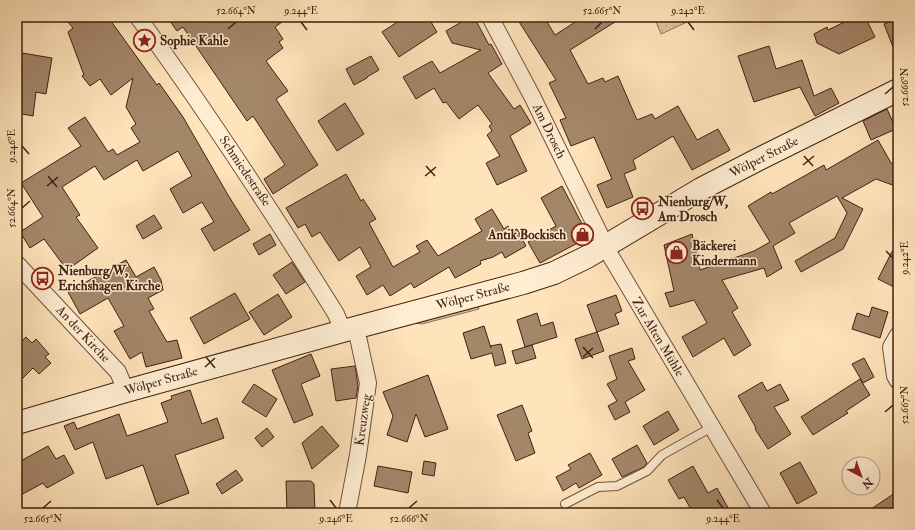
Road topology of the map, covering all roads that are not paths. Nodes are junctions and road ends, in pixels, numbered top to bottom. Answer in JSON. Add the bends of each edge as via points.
{"nodes":[{"id":1,"x":138,"y":17,"type":"edge"},
{"id":2,"x":490,"y":17,"type":"edge"},
{"id":3,"x":898,"y":90,"type":"edge"},
{"id":4,"x":605,"y":246,"type":"junction"},
{"id":5,"x":17,"y":264,"type":"edge"},
{"id":6,"x":349,"y":329,"type":"junction"},
{"id":7,"x":898,"y":335,"type":"edge"},
{"id":8,"x":898,"y":381,"type":"edge"},
{"id":9,"x":126,"y":391,"type":"junction"},
{"id":10,"x":17,"y":423,"type":"edge"},
{"id":11,"x":712,"y":427,"type":"junction"},
{"id":12,"x":565,"y":504,"type":"dead end"},
{"id":13,"x":347,"y":513,"type":"edge"},
{"id":14,"x":763,"y":513,"type":"edge"}],
"edges":[{"from":1,"to":6,"type":"street","name":"Schmiedestraße","via":[[268,206],[336,314]]},
{"from":2,"to":4,"type":"street","name":"Am Drosch","via":[[532,96]]},
{"from":3,"to":4,"type":"street","name":"Wölper Straße","via":[[701,189]]},
{"from":4,"to":6,"type":"street","name":"Wölper Straße","via":[[554,273]]},
{"from":4,"to":11,"type":"street","name":"Zur Alten Mühle"},
{"from":5,"to":9,"type":"street","name":"An der Kirche","via":[[118,372]]},
{"from":6,"to":9,"type":"street","name":"Wölper Straße"},
{"from":6,"to":13,"type":"street","name":"Kreuzweg","via":[[368,383]]},
{"from":7,"to":8,"type":"street","via":[[891,347]]},
{"from":9,"to":10,"type":"street","name":"Wölper Straße"},
{"from":11,"to":12,"type":"lane","via":[[662,455],[647,471],[617,486],[598,486]]},
{"from":11,"to":14,"type":"street","name":"Zur Alten Mühle"}]}
